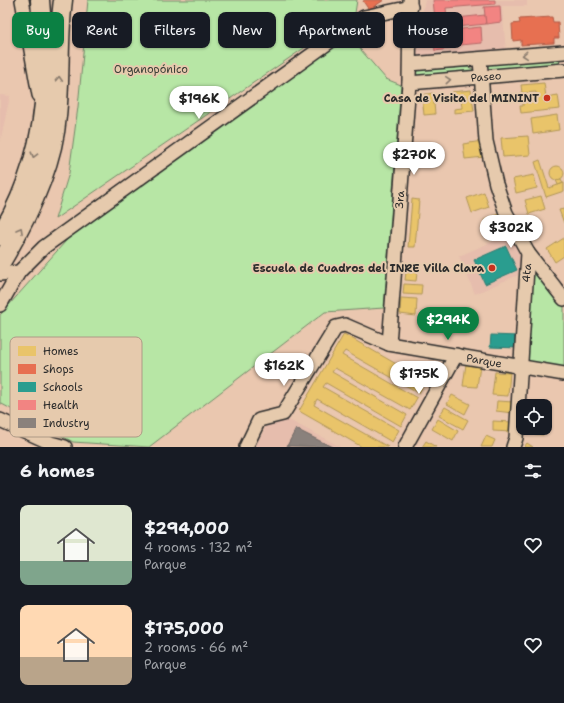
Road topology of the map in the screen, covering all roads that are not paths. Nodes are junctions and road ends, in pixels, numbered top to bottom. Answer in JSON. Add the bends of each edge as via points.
{"nodes":[{"id":1,"x":22,"y":0,"type":"edge"},
{"id":2,"x":40,"y":0,"type":"edge"},
{"id":3,"x":63,"y":0,"type":"edge"},
{"id":4,"x":411,"y":2,"type":"edge"},
{"id":5,"x":564,"y":52,"type":"edge"},
{"id":6,"x":480,"y":59,"type":"junction"},
{"id":7,"x":410,"y":64,"type":"junction"},
{"id":8,"x":564,"y":70,"type":"edge"},
{"id":9,"x":481,"y":77,"type":"junction"},
{"id":10,"x":409,"y":83,"type":"junction"},
{"id":11,"x":50,"y":117,"type":"junction"},
{"id":12,"x":0,"y":236,"type":"edge"},
{"id":13,"x":528,"y":253,"type":"junction"},
{"id":14,"x":0,"y":264,"type":"edge"},
{"id":15,"x":19,"y":272,"type":"junction"},
{"id":16,"x":0,"y":274,"type":"edge"},
{"id":17,"x":564,"y":298,"type":"edge"},
{"id":18,"x":0,"y":305,"type":"edge"},
{"id":19,"x":389,"y":344,"type":"junction"},
{"id":20,"x":456,"y":355,"type":"junction"},
{"id":21,"x":520,"y":367,"type":"junction"},
{"id":22,"x":564,"y":374,"type":"edge"},
{"id":23,"x":0,"y":420,"type":"edge"},
{"id":24,"x":10,"y":425,"type":"edge"},
{"id":25,"x":38,"y":437,"type":"edge"},
{"id":26,"x":65,"y":447,"type":"edge"},
{"id":27,"x":246,"y":447,"type":"edge"},
{"id":28,"x":405,"y":447,"type":"edge"},
{"id":29,"x":513,"y":447,"type":"edge"}],
"edges":[{"from":1,"to":11,"type":"street"},
{"from":2,"to":11,"type":"highway","via":[[45,85]]},
{"from":11,"to":3,"type":"highway","one_way":true},
{"from":4,"to":7,"type":"street","name":"3ra"},
{"from":4,"to":15,"type":"street","via":[[364,17],[44,247]]},
{"from":5,"to":6,"type":"street","name":"Paseo","one_way":true},
{"from":6,"to":7,"type":"street","name":"Paseo"},
{"from":6,"to":9,"type":"street","name":"4ta"},
{"from":7,"to":10,"type":"street","name":"3ra"},
{"from":8,"to":9,"type":"street","name":"Paseo"},
{"from":10,"to":9,"type":"street","name":"Paseo","one_way":true},
{"from":9,"to":13,"type":"street","name":"4ta","via":[[486,141],[496,184],[506,213]]},
{"from":10,"to":19,"type":"street","name":"3ra"},
{"from":11,"to":12,"type":"highway","one_way":true,"via":[[13,215]]},
{"from":14,"to":11,"type":"highway","one_way":true,"via":[[25,219],[48,160]]},
{"from":13,"to":17,"type":"street"},
{"from":13,"to":21,"type":"street","name":"4ta"},
{"from":15,"to":16,"type":"street"},
{"from":15,"to":18,"type":"street"},
{"from":19,"to":20,"type":"street","name":"Parque"},
{"from":19,"to":27,"type":"street","name":"Parque","via":[[345,325],[336,328],[282,414],[259,420]]},
{"from":20,"to":21,"type":"street","name":"Parque"},
{"from":20,"to":28,"type":"street"},
{"from":21,"to":22,"type":"street","name":"Parque"},
{"from":21,"to":29,"type":"street","name":"4ta","via":[[516,438]]},
{"from":23,"to":24,"type":"street"},
{"from":25,"to":26,"type":"street"}]}
